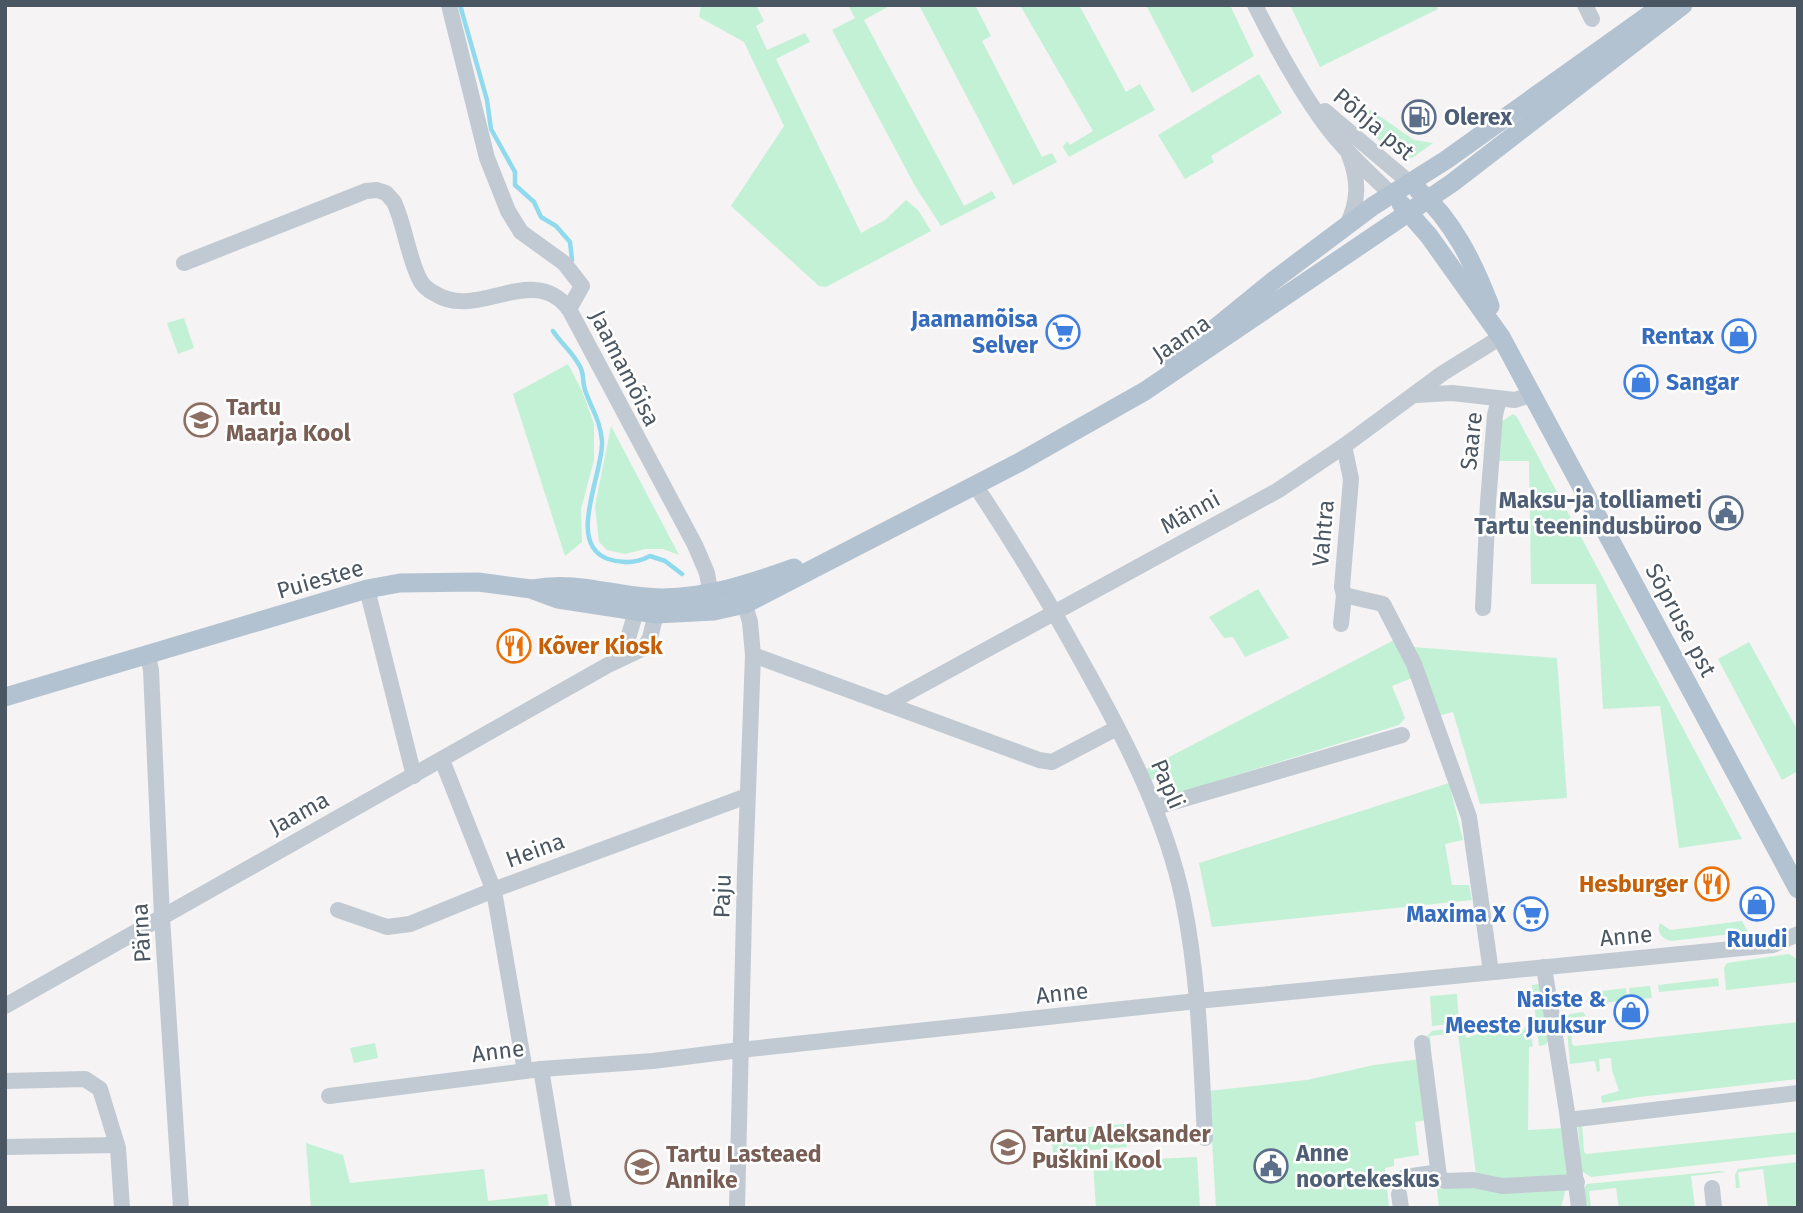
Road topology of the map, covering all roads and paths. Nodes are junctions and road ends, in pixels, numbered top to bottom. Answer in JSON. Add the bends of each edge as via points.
{"nodes":[{"id":1,"x":449,"y":5,"type":"edge"},
{"id":2,"x":1255,"y":5,"type":"edge"},
{"id":3,"x":1663,"y":5,"type":"edge"},
{"id":4,"x":1683,"y":5,"type":"edge"},
{"id":5,"x":1309,"y":99,"type":"junction"},
{"id":6,"x":1347,"y":150,"type":"junction"},
{"id":7,"x":1410,"y":183,"type":"junction"},
{"id":8,"x":1391,"y":194,"type":"junction"},
{"id":9,"x":1427,"y":198,"type":"junction"},
{"id":10,"x":1408,"y":211,"type":"junction"},
{"id":11,"x":1347,"y":225,"type":"junction"},
{"id":12,"x":184,"y":262,"type":"dead end"},
{"id":13,"x":569,"y":309,"type":"junction"},
{"id":14,"x":1502,"y":337,"type":"junction"},
{"id":15,"x":1443,"y":373,"type":"junction"},
{"id":16,"x":1452,"y":393,"type":"junction"},
{"id":17,"x":1533,"y":394,"type":"junction"},
{"id":18,"x":1414,"y":396,"type":"junction"},
{"id":19,"x":1499,"y":399,"type":"junction"},
{"id":20,"x":1344,"y":446,"type":"junction"},
{"id":21,"x":975,"y":485,"type":"junction"},
{"id":22,"x":367,"y":589,"type":"junction"},
{"id":23,"x":742,"y":595,"type":"junction"},
{"id":24,"x":1343,"y":595,"type":"junction"},
{"id":25,"x":712,"y":603,"type":"junction"},
{"id":26,"x":648,"y":604,"type":"junction"},
{"id":27,"x":1483,"y":608,"type":"dead end"},
{"id":28,"x":1054,"y":612,"type":"junction"},
{"id":29,"x":1341,"y":624,"type":"dead end"},
{"id":30,"x":753,"y":654,"type":"junction"},
{"id":31,"x":148,"y":656,"type":"junction"},
{"id":32,"x":5,"y":697,"type":"edge"},
{"id":33,"x":887,"y":704,"type":"junction"},
{"id":34,"x":1117,"y":728,"type":"junction"},
{"id":35,"x":1402,"y":735,"type":"dead end"},
{"id":36,"x":442,"y":760,"type":"junction"},
{"id":37,"x":414,"y":776,"type":"junction"},
{"id":38,"x":747,"y":796,"type":"junction"},
{"id":39,"x":1156,"y":807,"type":"junction"},
{"id":40,"x":1798,"y":889,"type":"edge"},
{"id":41,"x":495,"y":891,"type":"junction"},
{"id":42,"x":338,"y":910,"type":"dead end"},
{"id":43,"x":162,"y":918,"type":"junction"},
{"id":44,"x":1798,"y":934,"type":"edge"},
{"id":45,"x":1544,"y":967,"type":"junction"},
{"id":46,"x":1491,"y":972,"type":"junction"},
{"id":47,"x":1197,"y":1001,"type":"junction"},
{"id":48,"x":5,"y":1006,"type":"edge"},
{"id":49,"x":1422,"y":1043,"type":"dead end"},
{"id":50,"x":740,"y":1050,"type":"junction"},
{"id":51,"x":533,"y":1070,"type":"junction"},
{"id":52,"x":5,"y":1081,"type":"edge"},
{"id":53,"x":1798,"y":1093,"type":"edge"},
{"id":54,"x":329,"y":1096,"type":"dead end"},
{"id":55,"x":1568,"y":1120,"type":"junction"},
{"id":56,"x":1205,"y":1138,"type":"dead end"},
{"id":57,"x":117,"y":1144,"type":"junction"},
{"id":58,"x":5,"y":1147,"type":"edge"},
{"id":59,"x":1439,"y":1176,"type":"junction"},
{"id":60,"x":1405,"y":1177,"type":"dead end"},
{"id":61,"x":1577,"y":1182,"type":"junction"},
{"id":62,"x":1712,"y":1188,"type":"dead end"},
{"id":63,"x":122,"y":1208,"type":"edge"},
{"id":64,"x":181,"y":1208,"type":"edge"},
{"id":65,"x":564,"y":1208,"type":"edge"},
{"id":66,"x":737,"y":1208,"type":"edge"},
{"id":67,"x":1579,"y":1208,"type":"edge"},
{"id":68,"x":1714,"y":1208,"type":"edge"}],
"edges":[{"from":1,"to":13,"type":"street","name":"Jaamamõisa","via":[[487,158],[521,232],[564,263],[582,286]]},
{"from":2,"to":5,"type":"street","name":"Põhja pst"},
{"from":3,"to":7,"type":"main road","name":"Jaama"},
{"from":4,"to":9,"type":"main road","name":"Jaama"},
{"from":5,"to":6,"type":"street","name":"Põhja pst"},
{"from":5,"to":7,"type":"street","name":"Põhja pst"},
{"from":6,"to":8,"type":"street","name":"Põhja pst"},
{"from":6,"to":11,"type":"street","via":[[1357,189]]},
{"from":7,"to":8,"type":"main road","name":"Jaama"},
{"from":7,"to":9,"type":"main road","name":"Sõpruse pst"},
{"from":8,"to":10,"type":"main road","name":"Sõpruse pst"},
{"from":8,"to":11,"type":"main road","name":"Jaama"},
{"from":9,"to":10,"type":"main road","name":"Jaama"},
{"from":9,"to":14,"type":"main road","name":"Sõpruse pst","via":[[1448,222],[1473,267]]},
{"from":10,"to":14,"type":"main road","name":"Sõpruse pst"},
{"from":10,"to":21,"type":"main road","name":"Jaama","via":[[1155,385]]},
{"from":11,"to":23,"type":"main road","name":"Jaama","via":[[1137,385]]},
{"from":12,"to":13,"type":"street","via":[[377,190],[394,202],[419,278],[433,293],[464,303],[526,288],[545,292]]},
{"from":13,"to":25,"type":"street","name":"Jaamamõisa","via":[[695,545],[707,573]]},
{"from":14,"to":15,"type":"street","name":"Männi"},
{"from":14,"to":17,"type":"main road","name":"Sõpruse pst"},
{"from":15,"to":16,"type":"street"},
{"from":15,"to":18,"type":"street","name":"Männi"},
{"from":16,"to":18,"type":"street"},
{"from":16,"to":19,"type":"street"},
{"from":17,"to":19,"type":"street","name":"Saare"},
{"from":17,"to":40,"type":"main road","name":"Sõpruse pst"},
{"from":18,"to":20,"type":"street","name":"Männi"},
{"from":19,"to":27,"type":"street","name":"Saare"},
{"from":20,"to":24,"type":"street","name":"Vahtra","via":[[1351,480]]},
{"from":20,"to":28,"type":"street","name":"Männi","via":[[1276,491]]},
{"from":21,"to":23,"type":"main road","name":"Jaama"},
{"from":21,"to":28,"type":"street","name":"Papli"},
{"from":22,"to":26,"type":"main road","name":"Puiestee","via":[[400,583],[478,582],[531,589],[558,599]]},
{"from":22,"to":31,"type":"main road","name":"Puiestee"},
{"from":22,"to":37,"type":"street"},
{"from":23,"to":25,"type":"main road","name":"Jaama"},
{"from":23,"to":30,"type":"street","name":"Paju"},
{"from":24,"to":29,"type":"street","name":"Vahtra"},
{"from":24,"to":46,"type":"street","via":[[1383,604],[1414,664],[1468,817]]},
{"from":25,"to":26,"type":"main road","name":"Jaama"},
{"from":26,"to":36,"type":"street","name":"Jaama","via":[[650,638],[644,648]]},
{"from":28,"to":33,"type":"street","name":"Männi"},
{"from":28,"to":34,"type":"street","name":"Papli"},
{"from":30,"to":33,"type":"street"},
{"from":30,"to":38,"type":"street","name":"Paju"},
{"from":31,"to":32,"type":"main road","name":"Puiestee"},
{"from":31,"to":43,"type":"street","name":"Pärna"},
{"from":33,"to":34,"type":"street","via":[[1052,762]]},
{"from":34,"to":39,"type":"street","name":"Papli"},
{"from":35,"to":39,"type":"street"},
{"from":36,"to":37,"type":"street","name":"Jaama"},
{"from":36,"to":41,"type":"street"},
{"from":37,"to":43,"type":"street","name":"Jaama"},
{"from":38,"to":41,"type":"street","name":"Heina"},
{"from":38,"to":50,"type":"street","name":"Paju"},
{"from":39,"to":47,"type":"street","name":"Papli","via":[[1183,900]]},
{"from":41,"to":42,"type":"street","name":"Heina","via":[[410,924],[387,927]]},
{"from":41,"to":51,"type":"street"},
{"from":43,"to":48,"type":"street","name":"Jaama"},
{"from":43,"to":64,"type":"street","name":"Pärna"},
{"from":44,"to":45,"type":"street","name":"Anne","via":[[1773,944]]},
{"from":45,"to":46,"type":"street","name":"Anne"},
{"from":45,"to":55,"type":"street"},
{"from":46,"to":47,"type":"street","name":"Anne"},
{"from":47,"to":50,"type":"street","name":"Anne"},
{"from":47,"to":56,"type":"street","name":"Papli"},
{"from":49,"to":59,"type":"street"},
{"from":50,"to":51,"type":"street","name":"Anne"},
{"from":50,"to":66,"type":"street","name":"Paju"},
{"from":51,"to":54,"type":"street","name":"Anne"},
{"from":51,"to":65,"type":"street"},
{"from":52,"to":57,"type":"street","via":[[85,1079],[100,1089]]},
{"from":53,"to":55,"type":"street"},
{"from":55,"to":61,"type":"street"},
{"from":57,"to":58,"type":"street"},
{"from":57,"to":63,"type":"street"},
{"from":59,"to":60,"type":"street"},
{"from":59,"to":61,"type":"street","via":[[1445,1181],[1502,1186]]},
{"from":61,"to":67,"type":"street"},
{"from":62,"to":68,"type":"street"}]}
